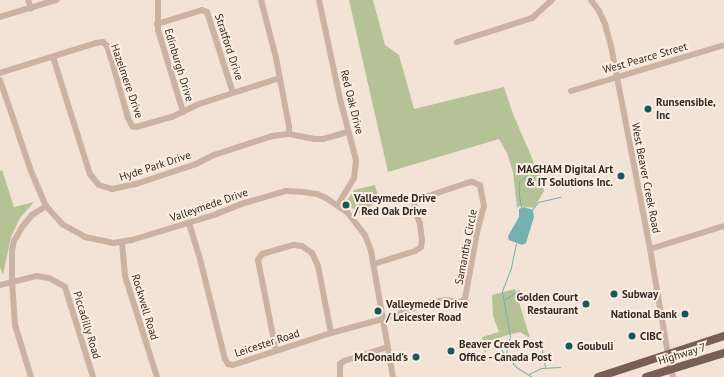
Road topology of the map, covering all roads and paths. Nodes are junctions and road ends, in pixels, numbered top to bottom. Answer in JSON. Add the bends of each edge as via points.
{"nodes":[{"id":1,"x":28,"y":0,"type":"edge"},
{"id":2,"x":56,"y":0,"type":"edge"},
{"id":3,"x":158,"y":0,"type":"edge"},
{"id":4,"x":261,"y":0,"type":"edge"},
{"id":5,"x":319,"y":0,"type":"edge"},
{"id":6,"x":552,"y":0,"type":"edge"},
{"id":7,"x":591,"y":0,"type":"edge"},
{"id":8,"x":31,"y":8,"type":"junction"},
{"id":9,"x":0,"y":17,"type":"edge"},
{"id":10,"x":157,"y":24,"type":"junction"},
{"id":11,"x":457,"y":42,"type":"dead end"},
{"id":12,"x":724,"y":45,"type":"edge"},
{"id":13,"x":53,"y":57,"type":"junction"},
{"id":14,"x":0,"y":73,"type":"edge"},
{"id":15,"x":617,"y":76,"type":"junction"},
{"id":16,"x":280,"y":78,"type":"junction"},
{"id":17,"x":0,"y":80,"type":"edge"},
{"id":18,"x":571,"y":91,"type":"dead end"},
{"id":19,"x":233,"y":93,"type":"junction"},
{"id":20,"x":183,"y":112,"type":"junction"},
{"id":21,"x":348,"y":132,"type":"junction"},
{"id":22,"x":289,"y":134,"type":"junction"},
{"id":23,"x":338,"y":205,"type":"junction"},
{"id":24,"x":46,"y":206,"type":"junction"},
{"id":25,"x":189,"y":223,"type":"junction"},
{"id":26,"x":724,"y":226,"type":"edge"},
{"id":27,"x":122,"y":242,"type":"junction"},
{"id":28,"x":650,"y":249,"type":"junction"},
{"id":29,"x":374,"y":264,"type":"junction"},
{"id":30,"x":12,"y":281,"type":"junction"},
{"id":31,"x":0,"y":285,"type":"edge"},
{"id":32,"x":383,"y":319,"type":"junction"},
{"id":33,"x":331,"y":333,"type":"junction"},
{"id":34,"x":724,"y":336,"type":"edge"},
{"id":35,"x":388,"y":347,"type":"junction"},
{"id":36,"x":276,"y":351,"type":"junction"},
{"id":37,"x":724,"y":353,"type":"edge"},
{"id":38,"x":668,"y":354,"type":"junction"},
{"id":39,"x":672,"y":370,"type":"edge"},
{"id":40,"x":31,"y":377,"type":"edge"},
{"id":41,"x":93,"y":377,"type":"edge"},
{"id":42,"x":156,"y":377,"type":"edge"},
{"id":43,"x":340,"y":377,"type":"edge"},
{"id":44,"x":393,"y":377,"type":"edge"},
{"id":45,"x":598,"y":377,"type":"edge"},
{"id":46,"x":646,"y":377,"type":"edge"}],
"edges":[{"from":1,"to":8,"type":"street"},
{"from":2,"to":8,"type":"street"},
{"from":3,"to":10,"type":"street","name":"Edinburgh Drive"},
{"from":4,"to":16,"type":"street"},
{"from":5,"to":21,"type":"street","name":"Red Oak Drive"},
{"from":6,"to":11,"type":"street","via":[[532,18]]},
{"from":7,"to":15,"type":"street","name":"West Beaver Creek Road","via":[[605,24]]},
{"from":8,"to":9,"type":"street"},
{"from":10,"to":19,"type":"street","name":"Stratford Drive","via":[[202,10],[207,12]]},
{"from":10,"to":20,"type":"street","name":"Edinburgh Drive"},
{"from":12,"to":15,"type":"street","name":"West Pearce Street"},
{"from":13,"to":14,"type":"street","name":"Hazelmere Drive"},
{"from":13,"to":20,"type":"street","name":"Hazelmere Drive","via":[[96,43],[105,44],[132,126],[141,126]]},
{"from":13,"to":22,"type":"street","name":"Hyde Park Drive","via":[[90,174],[102,187],[119,189],[272,136]]},
{"from":15,"to":18,"type":"street","name":"West Pearce Street"},
{"from":15,"to":28,"type":"street","name":"West Beaver Creek Road"},
{"from":16,"to":19,"type":"street","name":"Hazelmere Drive"},
{"from":16,"to":22,"type":"street","via":[[290,126]]},
{"from":17,"to":24,"type":"street","name":"Valleymede Drive","via":[[31,171]]},
{"from":19,"to":20,"type":"street","name":"Hazelmere Drive"},
{"from":21,"to":22,"type":"street","name":"Hyde Park Drive","via":[[315,139]]},
{"from":21,"to":23,"type":"street","name":"Red Oak Drive","via":[[354,150],[356,170]]},
{"from":23,"to":25,"type":"street","name":"Valleymede Drive","via":[[317,194],[286,191]]},
{"from":23,"to":29,"type":"street","name":"Valleymede Drive","via":[[347,212],[365,235]]},
{"from":24,"to":27,"type":"street","name":"Valleymede Drive","via":[[62,224],[84,237],[104,242]]},
{"from":24,"to":30,"type":"street","via":[[32,215],[14,241],[11,258]]},
{"from":25,"to":27,"type":"street","name":"Valleymede Drive"},
{"from":25,"to":36,"type":"street","name":"Leicester Road","via":[[227,363],[233,365]]},
{"from":26,"to":28,"type":"street"},
{"from":27,"to":42,"type":"street","name":"Rockwell Road","via":[[124,272]]},
{"from":28,"to":38,"type":"street","name":"West Beaver Creek Road"},
{"from":29,"to":32,"type":"street","name":"Valleymede Drive"},
{"from":29,"to":32,"type":"street","name":"Samantha Circle","via":[[421,247],[420,224],[414,208],[416,200],[467,183],[480,185],[484,206],[465,299],[460,302],[439,300]]},
{"from":30,"to":31,"type":"street"},
{"from":30,"to":40,"type":"street","via":[[15,325]]},
{"from":30,"to":41,"type":"street","name":"Piccadilly Road","via":[[38,276],[49,278],[66,287]]},
{"from":32,"to":33,"type":"street","name":"Leicester Road"},
{"from":32,"to":35,"type":"street","name":"Valleymede Drive"},
{"from":33,"to":36,"type":"street","name":"Leicester Road"},
{"from":33,"to":36,"type":"street","via":[[318,266],[312,253],[302,246],[294,245],[262,254],[258,260]]},
{"from":34,"to":38,"type":"main road","name":"Highway 7"},
{"from":35,"to":43,"type":"street","via":[[344,361],[340,364]]},
{"from":35,"to":44,"type":"street","name":"Valleymede Drive"},
{"from":37,"to":39,"type":"main road","name":"Highway 7"},
{"from":38,"to":39,"type":"street","name":"West Beaver Creek Road"},
{"from":38,"to":45,"type":"main road","name":"Highway 7"},
{"from":39,"to":46,"type":"main road","name":"Highway 7"}]}
